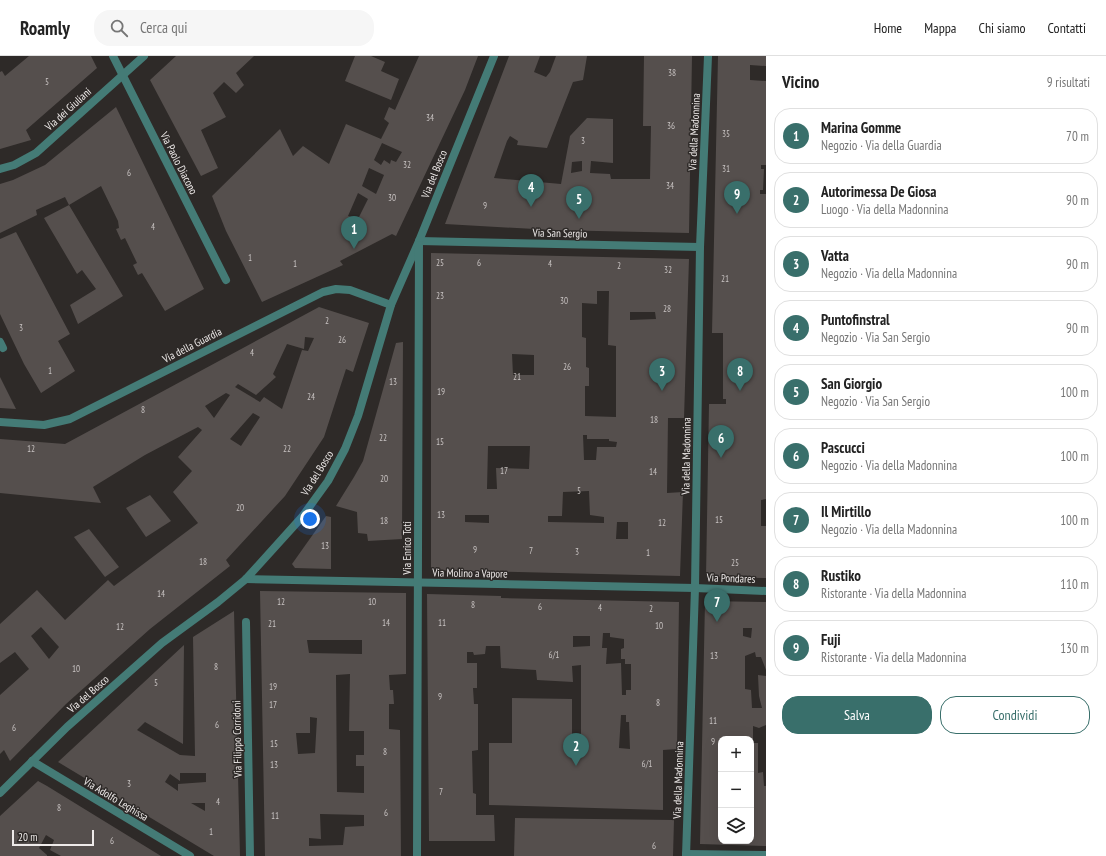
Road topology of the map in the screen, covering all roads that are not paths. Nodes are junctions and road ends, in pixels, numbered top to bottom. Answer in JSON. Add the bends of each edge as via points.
{"nodes":[{"id":1,"x":113,"y":56,"type":"edge"},
{"id":2,"x":144,"y":56,"type":"edge"},
{"id":3,"x":494,"y":56,"type":"edge"},
{"id":4,"x":708,"y":56,"type":"edge"},
{"id":5,"x":123,"y":75,"type":"junction"},
{"id":6,"x":0,"y":170,"type":"edge"},
{"id":7,"x":419,"y":241,"type":"junction"},
{"id":8,"x":700,"y":247,"type":"junction"},
{"id":9,"x":226,"y":280,"type":"dead end"},
{"id":10,"x":391,"y":305,"type":"junction"},
{"id":11,"x":0,"y":422,"type":"edge"},
{"id":12,"x":246,"y":579,"type":"junction"},
{"id":13,"x":418,"y":583,"type":"junction"},
{"id":14,"x":695,"y":588,"type":"junction"},
{"id":15,"x":766,"y":591,"type":"edge"},
{"id":16,"x":246,"y":622,"type":"dead end"},
{"id":17,"x":32,"y":761,"type":"junction"},
{"id":18,"x":0,"y":793,"type":"edge"},
{"id":19,"x":686,"y":855,"type":"edge"},
{"id":20,"x":766,"y":855,"type":"edge"},
{"id":21,"x":190,"y":856,"type":"edge"},
{"id":22,"x":250,"y":856,"type":"edge"},
{"id":23,"x":417,"y":856,"type":"edge"}],
"edges":[{"from":1,"to":5,"type":"street","name":"Via Paolo Diacono"},
{"from":2,"to":5,"type":"street","name":"Via dei Giuliani"},
{"from":3,"to":7,"type":"street","name":"Via del Bosco"},
{"from":4,"to":8,"type":"street","name":"Via della Madonnina"},
{"from":5,"to":6,"type":"street","name":"Via dei Giuliani","via":[[36,153]]},
{"from":5,"to":9,"type":"street","name":"Via Paolo Diacono"},
{"from":7,"to":8,"type":"street","name":"Via San Sergio"},
{"from":7,"to":10,"type":"street","name":"Via del Bosco"},
{"from":7,"to":13,"type":"street","name":"Via Enrico Toti"},
{"from":8,"to":14,"type":"street","name":"Via della Madonnina"},
{"from":10,"to":11,"type":"street","name":"Via della Guardia","via":[[350,290],[336,289],[323,292],[70,419],[44,425]]},
{"from":10,"to":12,"type":"street","name":"Via del Bosco","via":[[358,416],[345,449],[328,481],[302,517]]},
{"from":12,"to":13,"type":"street","name":"Via Molino a Vapore"},
{"from":12,"to":17,"type":"street","name":"Via del Bosco","via":[[162,643]]},
{"from":13,"to":14,"type":"street","name":"Via Molino a Vapore"},
{"from":13,"to":23,"type":"street","name":"Via Enrico Toti"},
{"from":14,"to":15,"type":"street","name":"Via Pondares"},
{"from":14,"to":19,"type":"street","name":"Via della Madonnina"},
{"from":16,"to":22,"type":"street","name":"Via Filippo Corridoni"},
{"from":17,"to":18,"type":"street","name":"Via del Bosco"},
{"from":17,"to":21,"type":"street","name":"Via Adolfo Leghissa"},
{"from":19,"to":20,"type":"street"}]}
